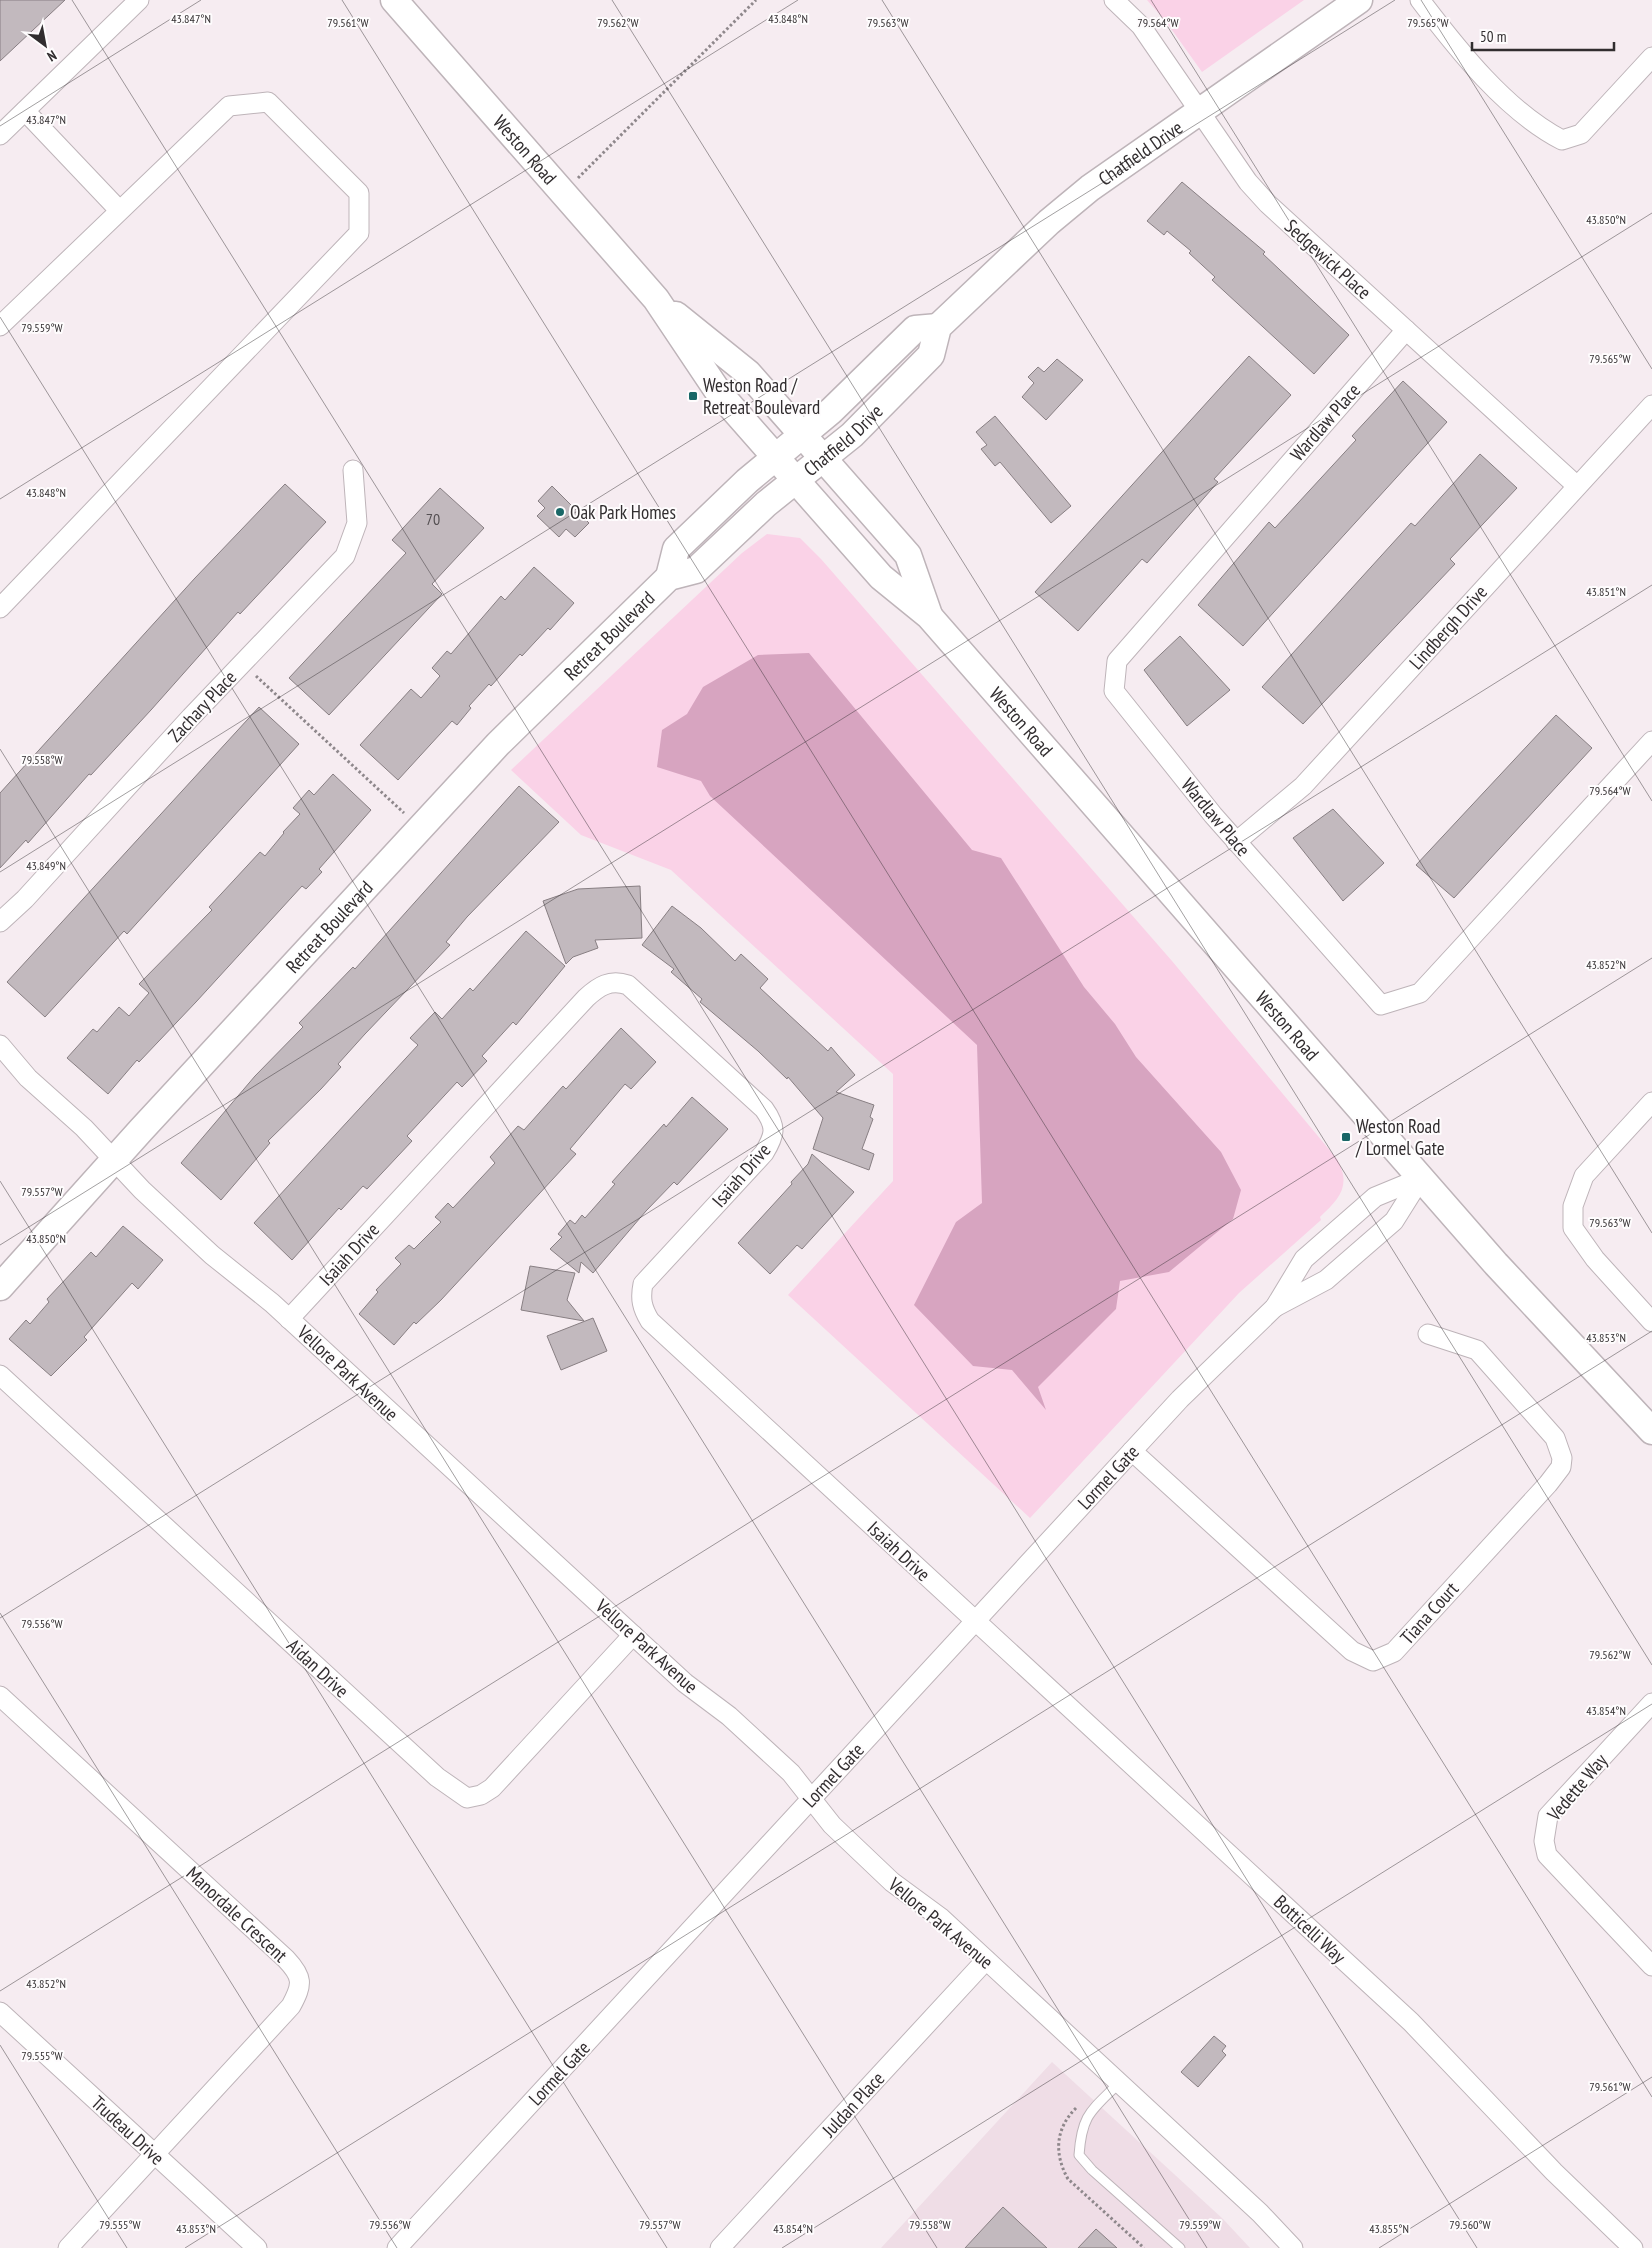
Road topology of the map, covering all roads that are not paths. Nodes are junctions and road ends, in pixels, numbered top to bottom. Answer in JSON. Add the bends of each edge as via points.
{"nodes":[{"id":1,"x":139,"y":0,"type":"edge"},
{"id":2,"x":394,"y":0,"type":"edge"},
{"id":3,"x":1114,"y":0,"type":"edge"},
{"id":4,"x":1359,"y":0,"type":"edge"},
{"id":5,"x":1420,"y":0,"type":"edge"},
{"id":6,"x":1652,"y":57,"type":"edge"},
{"id":7,"x":25,"y":111,"type":"junction"},
{"id":8,"x":1199,"y":111,"type":"junction"},
{"id":9,"x":0,"y":135,"type":"edge"},
{"id":10,"x":119,"y":210,"type":"junction"},
{"id":11,"x":656,"y":299,"type":"junction"},
{"id":12,"x":0,"y":326,"type":"edge"},
{"id":13,"x":938,"y":327,"type":"junction"},
{"id":14,"x":1406,"y":330,"type":"junction"},
{"id":15,"x":1652,"y":405,"type":"edge"},
{"id":16,"x":802,"y":435,"type":"junction"},
{"id":17,"x":776,"y":457,"type":"junction"},
{"id":18,"x":823,"y":458,"type":"junction"},
{"id":19,"x":354,"y":470,"type":"dead end"},
{"id":20,"x":796,"y":480,"type":"junction"},
{"id":21,"x":1577,"y":486,"type":"junction"},
{"id":22,"x":669,"y":577,"type":"junction"},
{"id":23,"x":0,"y":608,"type":"edge"},
{"id":24,"x":929,"y":616,"type":"junction"},
{"id":25,"x":1652,"y":741,"type":"edge"},
{"id":26,"x":1236,"y":842,"type":"junction"},
{"id":27,"x":0,"y":922,"type":"edge"},
{"id":28,"x":0,"y":1045,"type":"edge"},
{"id":29,"x":1652,"y":1102,"type":"edge"},
{"id":30,"x":114,"y":1160,"type":"junction"},
{"id":31,"x":1421,"y":1178,"type":"junction"},
{"id":32,"x":0,"y":1287,"type":"edge"},
{"id":33,"x":1275,"y":1307,"type":"junction"},
{"id":34,"x":289,"y":1319,"type":"junction"},
{"id":35,"x":1652,"y":1322,"type":"edge"},
{"id":36,"x":1428,"y":1334,"type":"dead end"},
{"id":37,"x":0,"y":1375,"type":"edge"},
{"id":38,"x":1652,"y":1432,"type":"edge"},
{"id":39,"x":1132,"y":1450,"type":"junction"},
{"id":40,"x":976,"y":1621,"type":"junction"},
{"id":41,"x":632,"y":1635,"type":"junction"},
{"id":42,"x":0,"y":1696,"type":"edge"},
{"id":43,"x":1652,"y":1703,"type":"edge"},
{"id":44,"x":811,"y":1799,"type":"junction"},
{"id":45,"x":986,"y":1960,"type":"junction"},
{"id":46,"x":1652,"y":1966,"type":"edge"},
{"id":47,"x":0,"y":2012,"type":"edge"},
{"id":48,"x":1118,"y":2083,"type":"junction"},
{"id":49,"x":154,"y":2154,"type":"junction"},
{"id":50,"x":1285,"y":2243,"type":"edge"},
{"id":51,"x":68,"y":2248,"type":"edge"},
{"id":52,"x":257,"y":2248,"type":"edge"},
{"id":53,"x":397,"y":2248,"type":"edge"},
{"id":54,"x":720,"y":2248,"type":"edge"},
{"id":55,"x":1180,"y":2248,"type":"edge"},
{"id":56,"x":1633,"y":2248,"type":"edge"}],
"edges":[{"from":1,"to":7,"type":"street"},
{"from":2,"to":11,"type":"main road","name":"Weston Road"},
{"from":3,"to":8,"type":"street","name":"Sedgewick Place","via":[[1141,26]]},
{"from":4,"to":8,"type":"main road","name":"Chatfield Drive"},
{"from":5,"to":6,"type":"street","via":[[1486,79],[1545,131],[1562,140],[1582,134]]},
{"from":7,"to":9,"type":"street"},
{"from":7,"to":10,"type":"street"},
{"from":8,"to":13,"type":"main road","name":"Chatfield Drive","via":[[1056,216]]},
{"from":8,"to":14,"type":"street","name":"Sedgewick Place","via":[[1248,182],[1268,204]]},
{"from":10,"to":12,"type":"street"},
{"from":10,"to":23,"type":"street","via":[[229,106],[268,102],[359,193],[359,233]]},
{"from":11,"to":16,"type":"main road","name":"Weston Road","via":[[748,373]]},
{"from":11,"to":17,"type":"main road","name":"Weston Road","via":[[719,393]]},
{"from":13,"to":16,"type":"main road","name":"Chatfield Drive","via":[[915,329],[831,412]]},
{"from":13,"to":18,"type":"main road","name":"Chatfield Drive","via":[[932,355],[852,435]]},
{"from":14,"to":21,"type":"street","name":"Sedgewick Place"},
{"from":14,"to":26,"type":"street","name":"Wardlaw Place","via":[[1117,661],[1114,691]]},
{"from":15,"to":21,"type":"street","name":"Lindbergh Drive"},
{"from":16,"to":17,"type":"main road","name":"Retreat Boulevard"},
{"from":16,"to":18,"type":"main road","name":"Weston Road"},
{"from":17,"to":20,"type":"main road","name":"Weston Road"},
{"from":17,"to":22,"type":"main road","name":"Retreat Boulevard","via":[[676,549]]},
{"from":18,"to":20,"type":"main road","name":"Chatfield Drive"},
{"from":18,"to":24,"type":"main road","name":"Weston Road","via":[[908,555]]},
{"from":19,"to":27,"type":"street","name":"Zachary Place","via":[[356,523],[345,556]]},
{"from":20,"to":22,"type":"main road","name":"Retreat Boulevard","via":[[696,570]]},
{"from":20,"to":24,"type":"main road","name":"Weston Road","via":[[881,577]]},
{"from":21,"to":26,"type":"street","name":"Lindbergh Drive","via":[[1303,786]]},
{"from":22,"to":30,"type":"main road","name":"Retreat Boulevard","via":[[498,744]]},
{"from":24,"to":31,"type":"main road","name":"Weston Road"},
{"from":25,"to":26,"type":"street","name":"Wardlaw Place","via":[[1420,993],[1381,1004]]},
{"from":28,"to":30,"type":"street","name":"Vellore Park Avenue","via":[[28,1078]]},
{"from":29,"to":35,"type":"street","via":[[1584,1176],[1573,1206],[1573,1228],[1595,1259]]},
{"from":30,"to":32,"type":"main road","name":"Retreat Boulevard"},
{"from":30,"to":34,"type":"street","name":"Vellore Park Avenue","via":[[212,1255]]},
{"from":31,"to":33,"type":"street","name":"Lormel Gate","via":[[1394,1221],[1326,1280]]},
{"from":31,"to":33,"type":"street","name":"Lormel Gate","via":[[1374,1197],[1360,1209],[1304,1260]]},
{"from":31,"to":38,"type":"main road","name":"Weston Road"},
{"from":33,"to":39,"type":"street","name":"Lormel Gate"},
{"from":34,"to":40,"type":"street","name":"Isaiah Drive","via":[[586,998],[608,983],[628,985],[764,1109],[773,1128],[773,1138],[764,1153],[643,1284],[640,1298],[644,1311],[650,1321]]},
{"from":34,"to":41,"type":"street","name":"Vellore Park Avenue"},
{"from":36,"to":39,"type":"street","name":"Tiana Court","via":[[1477,1350],[1556,1438],[1562,1458],[1561,1467],[1394,1652],[1384,1658],[1373,1661],[1352,1651]]},
{"from":37,"to":41,"type":"street","name":"Aidan Drive","via":[[437,1777],[467,1798],[492,1788]]},
{"from":39,"to":40,"type":"street","name":"Lormel Gate"},
{"from":40,"to":44,"type":"street","name":"Lormel Gate"},
{"from":40,"to":56,"type":"street","name":"Botticelli Way","via":[[1411,2022],[1554,2172]]},
{"from":41,"to":44,"type":"street","name":"Vellore Park Avenue","via":[[777,1760]]},
{"from":42,"to":49,"type":"street","name":"Manordale Crescent","via":[[286,1959],[296,1969],[300,1980],[299,1992],[291,2006]]},
{"from":43,"to":46,"type":"street","name":"Vedette Way","via":[[1548,1816],[1544,1841],[1547,1855]]},
{"from":44,"to":45,"type":"street","name":"Vellore Park Avenue","via":[[832,1825],[892,1882],[941,1918]]},
{"from":44,"to":53,"type":"street","name":"Lormel Gate"},
{"from":45,"to":48,"type":"street","name":"Vellore Park Avenue"},
{"from":45,"to":54,"type":"street","name":"Juldan Place"},
{"from":47,"to":49,"type":"street","name":"Trudeau Drive"},
{"from":48,"to":50,"type":"street","name":"Vellore Park Avenue","via":[[1260,2213]]},
{"from":48,"to":55,"type":"lane","via":[[1089,2114],[1081,2130],[1079,2155]]},
{"from":49,"to":51,"type":"street"},
{"from":49,"to":52,"type":"street","name":"Trudeau Drive"}]}
